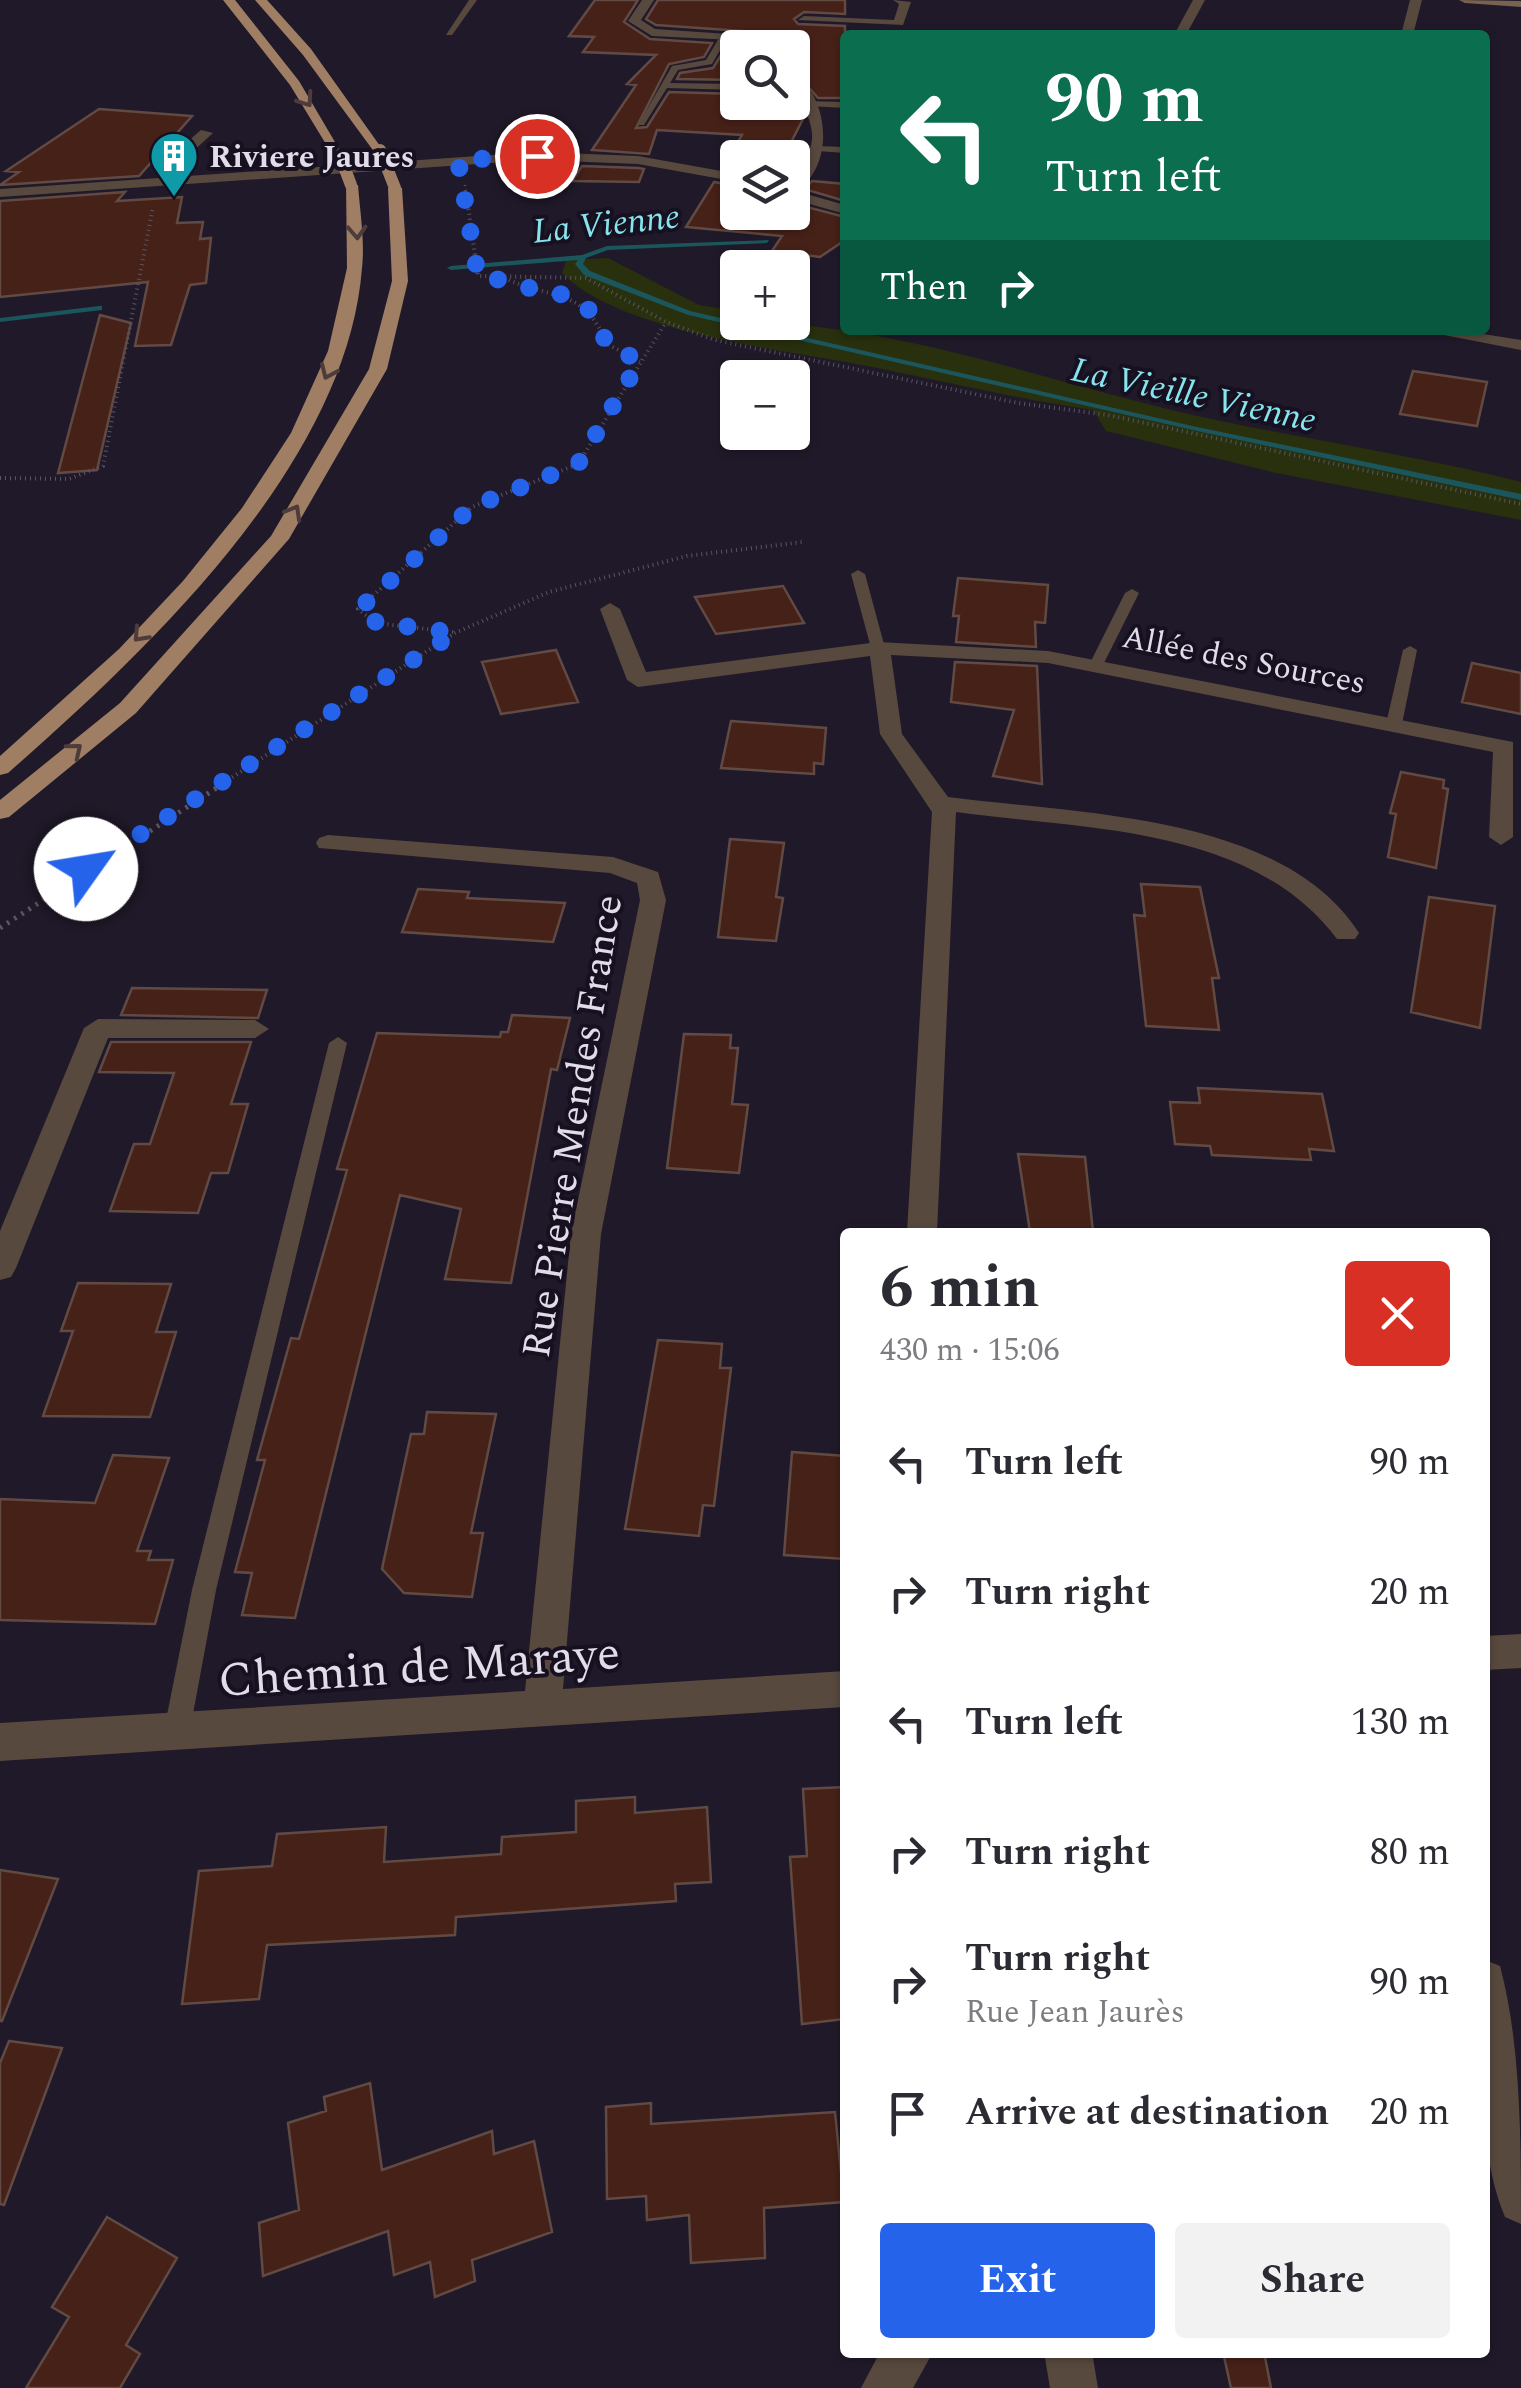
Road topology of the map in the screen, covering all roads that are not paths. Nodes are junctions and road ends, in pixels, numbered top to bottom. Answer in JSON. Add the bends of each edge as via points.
{"nodes":[{"id":1,"x":229,"y":0,"type":"edge"},
{"id":2,"x":261,"y":0,"type":"edge"},
{"id":3,"x":280,"y":0,"type":"edge"},
{"id":4,"x":473,"y":0,"type":"edge"},
{"id":5,"x":648,"y":0,"type":"edge"},
{"id":6,"x":812,"y":0,"type":"edge"},
{"id":7,"x":899,"y":0,"type":"edge"},
{"id":8,"x":1198,"y":0,"type":"edge"},
{"id":9,"x":1416,"y":0,"type":"edge"},
{"id":10,"x":1465,"y":0,"type":"edge"},
{"id":11,"x":1486,"y":1,"type":"edge"},
{"id":12,"x":1521,"y":4,"type":"edge"},
{"id":13,"x":217,"y":12,"type":"dead end"},
{"id":14,"x":634,"y":20,"type":"junction"},
{"id":15,"x":804,"y":20,"type":"junction"},
{"id":16,"x":619,"y":26,"type":"dead end"},
{"id":17,"x":799,"y":30,"type":"edge"},
{"id":18,"x":1183,"y":30,"type":"edge"},
{"id":19,"x":1408,"y":30,"type":"edge"},
{"id":20,"x":652,"y":32,"type":"junction"},
{"id":21,"x":449,"y":33,"type":"dead end"},
{"id":22,"x":720,"y":36,"type":"edge"},
{"id":23,"x":632,"y":37,"type":"dead end"},
{"id":24,"x":720,"y":44,"type":"edge"},
{"id":25,"x":266,"y":48,"type":"junction"},
{"id":26,"x":307,"y":52,"type":"junction"},
{"id":27,"x":665,"y":84,"type":"junction"},
{"id":28,"x":720,"y":86,"type":"edge"},
{"id":29,"x":810,"y":96,"type":"edge"},
{"id":30,"x":840,"y":104,"type":"edge"},
{"id":31,"x":810,"y":106,"type":"edge"},
{"id":32,"x":641,"y":123,"type":"dead end"},
{"id":33,"x":206,"y":132,"type":"dead end"},
{"id":34,"x":818,"y":148,"type":"junction"},
{"id":35,"x":840,"y":150,"type":"edge"},
{"id":36,"x":810,"y":162,"type":"edge"},
{"id":37,"x":720,"y":175,"type":"edge"},
{"id":38,"x":167,"y":181,"type":"junction"},
{"id":39,"x":0,"y":193,"type":"edge"},
{"id":40,"x":810,"y":198,"type":"edge"},
{"id":41,"x":840,"y":208,"type":"edge"},
{"id":42,"x":1458,"y":335,"type":"edge"},
{"id":43,"x":1521,"y":345,"type":"edge"},
{"id":44,"x":858,"y":574,"type":"dead end"},
{"id":45,"x":1132,"y":593,"type":"dead end"},
{"id":46,"x":610,"y":610,"type":"dead end"},
{"id":47,"x":878,"y":648,"type":"junction"},
{"id":48,"x":1410,"y":650,"type":"dead end"},
{"id":49,"x":1096,"y":666,"type":"junction"},
{"id":50,"x":1394,"y":724,"type":"junction"},
{"id":51,"x":0,"y":768,"type":"edge"},
{"id":52,"x":941,"y":803,"type":"junction"},
{"id":53,"x":0,"y":812,"type":"edge"},
{"id":54,"x":1502,"y":837,"type":"dead end"},
{"id":55,"x":328,"y":843,"type":"dead end"},
{"id":56,"x":1346,"y":933,"type":"dead end"},
{"id":57,"x":255,"y":1029,"type":"dead end"},
{"id":58,"x":338,"y":1043,"type":"dead end"},
{"id":59,"x":922,"y":1228,"type":"edge"},
{"id":60,"x":0,"y":1268,"type":"edge"},
{"id":61,"x":1521,"y":1651,"type":"edge"},
{"id":62,"x":1490,"y":1653,"type":"edge"},
{"id":63,"x":840,"y":1689,"type":"edge"},
{"id":64,"x":542,"y":1708,"type":"junction"},
{"id":65,"x":177,"y":1730,"type":"junction"},
{"id":66,"x":0,"y":1742,"type":"edge"},
{"id":67,"x":1490,"y":2012,"type":"edge"},
{"id":68,"x":1521,"y":2201,"type":"edge"},
{"id":69,"x":906,"y":2358,"type":"edge"},
{"id":70,"x":1069,"y":2358,"type":"edge"},
{"id":71,"x":886,"y":2388,"type":"edge"},
{"id":72,"x":1074,"y":2388,"type":"edge"}],
"edges":[{"from":1,"to":25,"type":"highway"},
{"from":2,"to":26,"type":"highway"},
{"from":3,"to":26,"type":"highway"},
{"from":4,"to":21,"type":"lane"},
{"from":5,"to":14,"type":"street"},
{"from":6,"to":15,"type":"street"},
{"from":7,"to":15,"type":"street","via":[[905,2],[898,23]]},
{"from":8,"to":18,"type":"street"},
{"from":9,"to":19,"type":"street"},
{"from":10,"to":11,"type":"main road"},
{"from":11,"to":12,"type":"main road"},
{"from":13,"to":25,"type":"highway"},
{"from":14,"to":16,"type":"street"},
{"from":14,"to":20,"type":"street"},
{"from":15,"to":17,"type":"street"},
{"from":20,"to":22,"type":"street"},
{"from":20,"to":23,"type":"street"},
{"from":24,"to":27,"type":"lane","via":[[709,62],[675,68]]},
{"from":25,"to":51,"type":"highway","one_way":true,"bridge":true,"via":[[316,114],[351,185],[358,249],[333,362],[278,467],[233,530],[106,672]]},
{"from":53,"to":26,"type":"highway","one_way":true,"bridge":true,"via":[[128,708],[278,539],[378,369],[400,281],[395,188],[380,150]]},
{"from":27,"to":28,"type":"lane"},
{"from":27,"to":32,"type":"lane"},
{"from":29,"to":30,"type":"lane"},
{"from":31,"to":34,"type":"street","via":[[819,119]]},
{"from":33,"to":38,"type":"street"},
{"from":34,"to":35,"type":"lane"},
{"from":34,"to":36,"type":"street"},
{"from":37,"to":38,"type":"street","via":[[594,157]]},
{"from":38,"to":39,"type":"street"},
{"from":40,"to":41,"type":"street"},
{"from":42,"to":43,"type":"street"},
{"from":44,"to":47,"type":"lane"},
{"from":45,"to":49,"type":"lane"},
{"from":46,"to":47,"type":"street","name":"Allée des Sources","via":[[638,680]]},
{"from":47,"to":49,"type":"street","name":"Allée des Sources","via":[[1048,657]]},
{"from":47,"to":52,"type":"street","via":[[890,733]]},
{"from":48,"to":50,"type":"lane"},
{"from":49,"to":50,"type":"street","name":"Allée des Sources"},
{"from":50,"to":54,"type":"street","name":"Allée des Sources","via":[[1506,748]]},
{"from":52,"to":56,"type":"street","via":[[1231,853],[1298,884]]},
{"from":52,"to":59,"type":"street"},
{"from":55,"to":64,"type":"street","name":"Rue Pierre Mendes France","via":[[613,865],[648,878],[653,900],[586,1234]]},
{"from":57,"to":60,"type":"street","via":[[98,1028]]},
{"from":58,"to":65,"type":"lane","via":[[204,1590]]},
{"from":61,"to":62,"type":"street"},
{"from":63,"to":64,"type":"street","name":"Chemin de Maraye"},
{"from":64,"to":65,"type":"street","name":"Chemin de Maraye"},
{"from":65,"to":66,"type":"street","name":"Chemin de Maraye"},
{"from":67,"to":68,"type":"street"},
{"from":69,"to":71,"type":"street"},
{"from":70,"to":72,"type":"street"}]}
